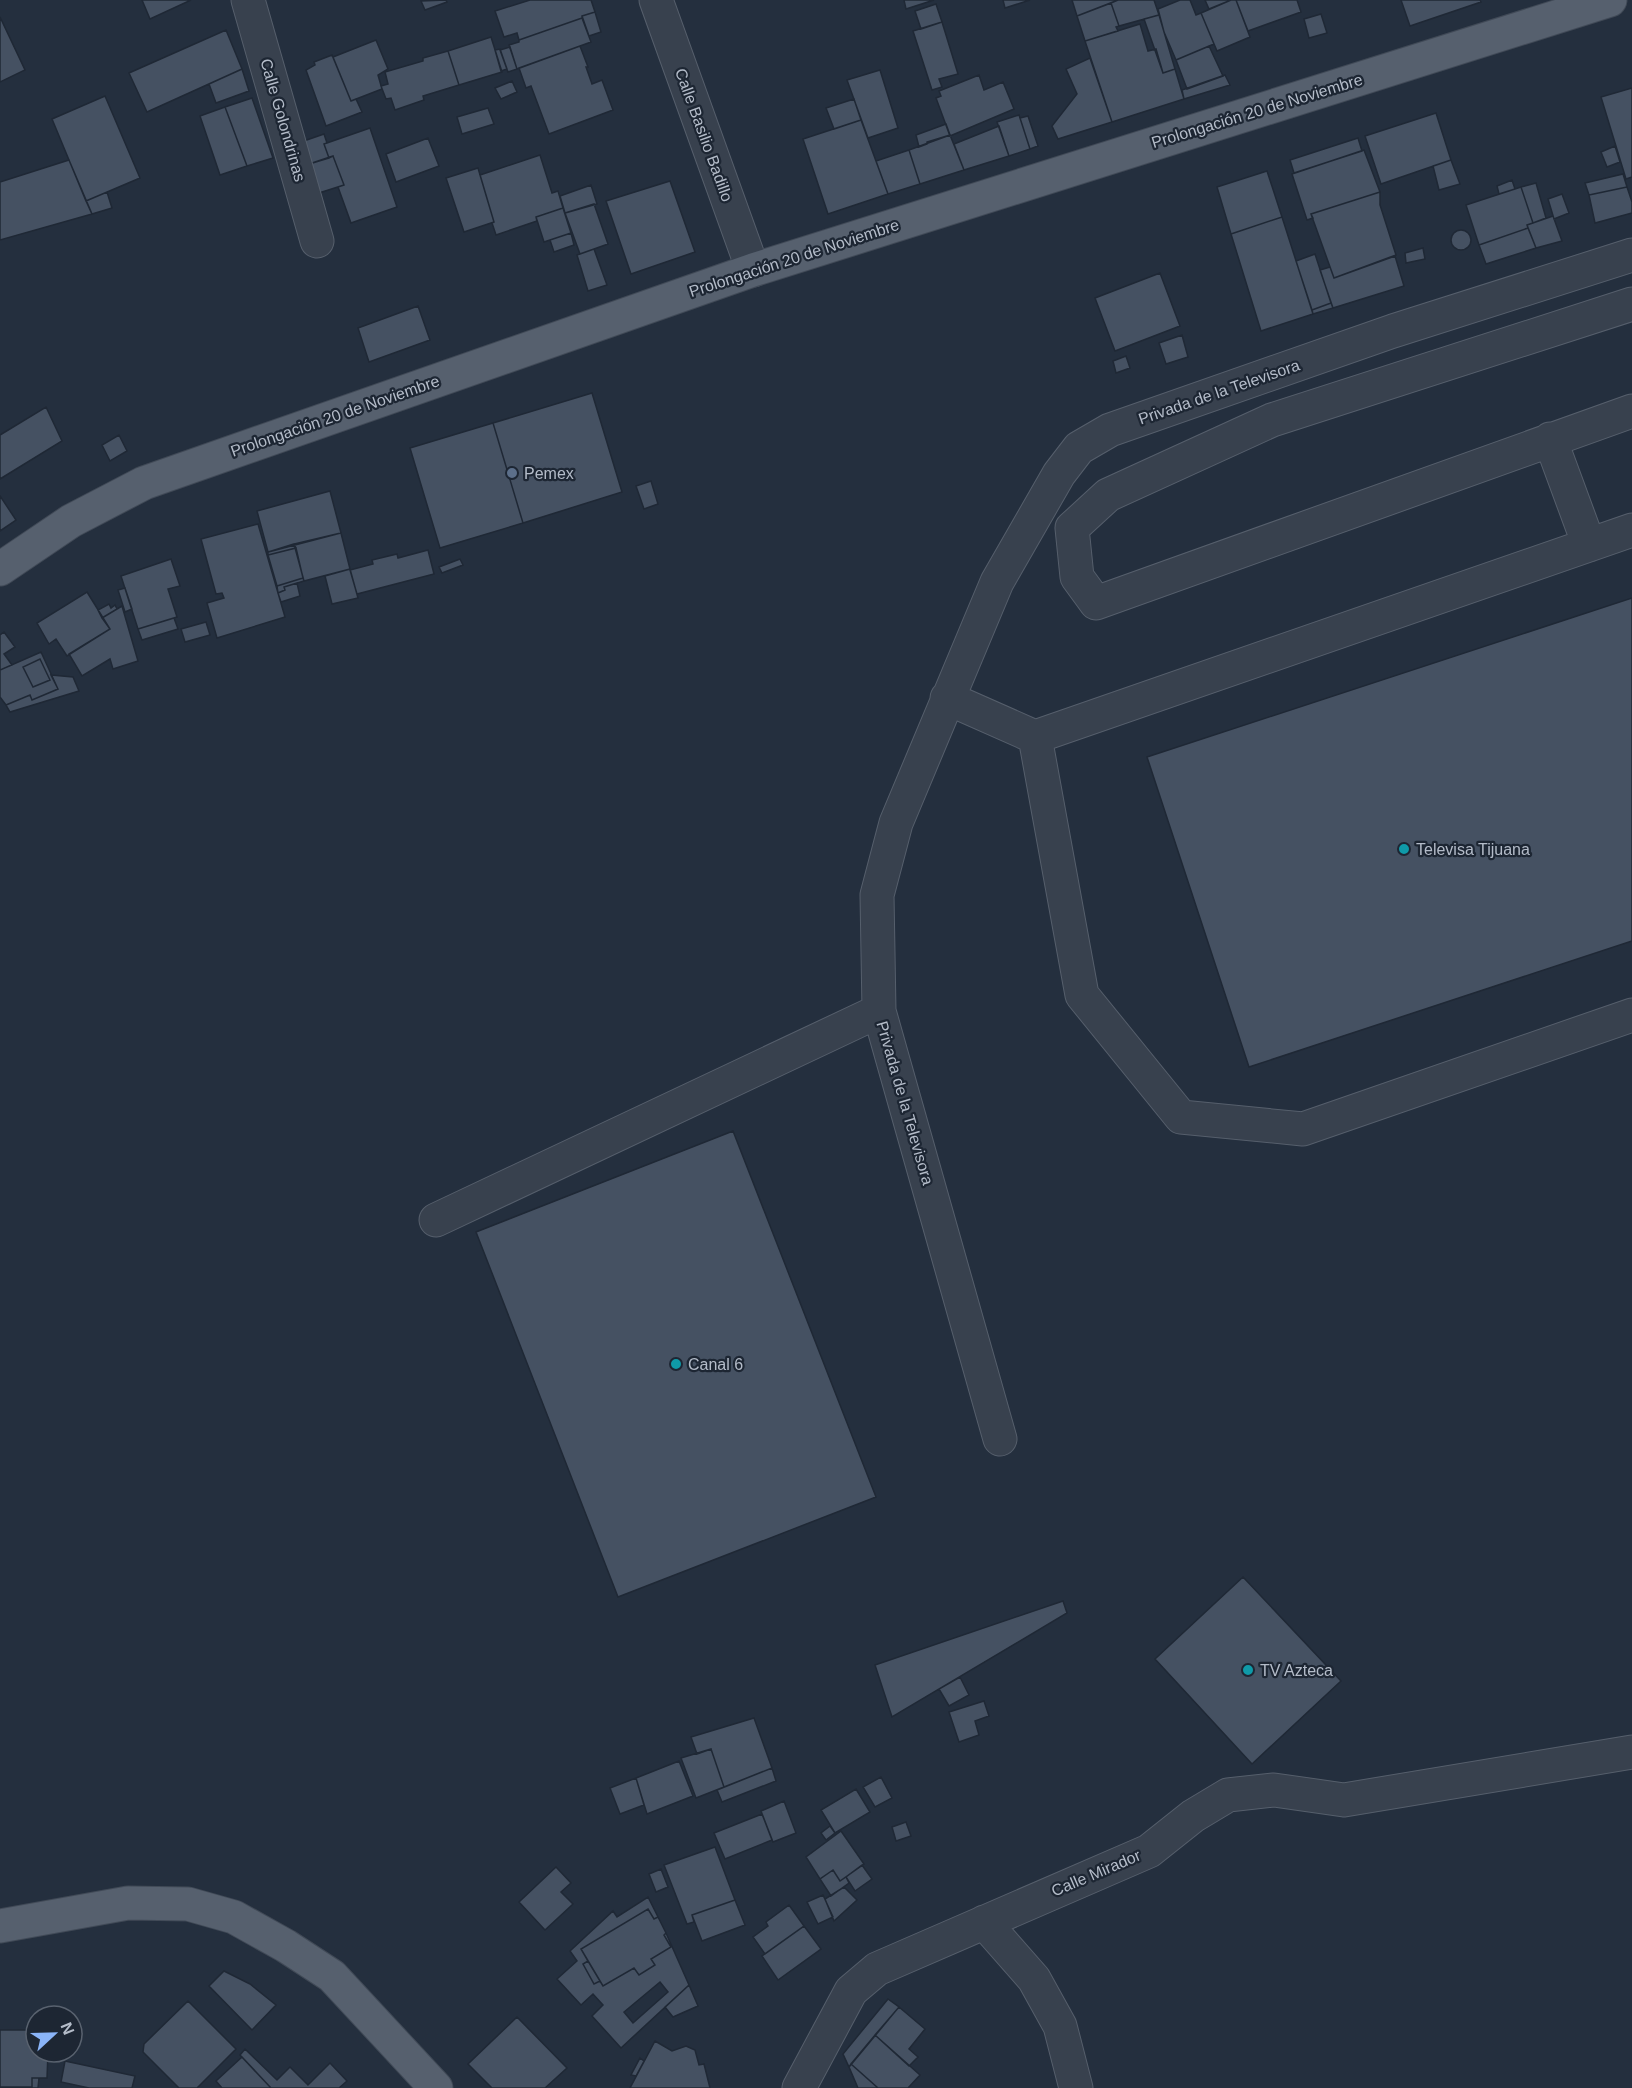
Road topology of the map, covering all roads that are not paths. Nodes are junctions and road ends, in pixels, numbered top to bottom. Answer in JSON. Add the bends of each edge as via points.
{"nodes":[{"id":1,"x":248,"y":0,"type":"edge"},
{"id":2,"x":656,"y":0,"type":"edge"},
{"id":3,"x":1610,"y":0,"type":"edge"},
{"id":4,"x":317,"y":241,"type":"dead end"},
{"id":5,"x":1632,"y":255,"type":"edge"},
{"id":6,"x":753,"y":270,"type":"junction"},
{"id":7,"x":1632,"y":304,"type":"edge"},
{"id":8,"x":1632,"y":411,"type":"edge"},
{"id":9,"x":1550,"y":439,"type":"junction"},
{"id":10,"x":1632,"y":530,"type":"edge"},
{"id":11,"x":1589,"y":545,"type":"junction"},
{"id":12,"x":0,"y":569,"type":"edge"},
{"id":13,"x":947,"y":698,"type":"junction"},
{"id":14,"x":1035,"y":737,"type":"junction"},
{"id":15,"x":879,"y":1011,"type":"junction"},
{"id":16,"x":1632,"y":1015,"type":"edge"},
{"id":17,"x":436,"y":1220,"type":"dead end"},
{"id":18,"x":1000,"y":1439,"type":"dead end"},
{"id":19,"x":1632,"y":1752,"type":"edge"},
{"id":20,"x":984,"y":1922,"type":"junction"},
{"id":21,"x":0,"y":1926,"type":"edge"},
{"id":22,"x":436,"y":2088,"type":"edge"},
{"id":23,"x":799,"y":2088,"type":"edge"},
{"id":24,"x":1076,"y":2088,"type":"edge"}],
"edges":[{"from":1,"to":4,"type":"street","name":"Calle Golondrinas"},
{"from":2,"to":6,"type":"street","name":"Calle Basilio Badillo"},
{"from":3,"to":6,"type":"main road","name":"Prolongación 20 de Noviembre"},
{"from":5,"to":13,"type":"street","name":"Privada de la Televisora","via":[[1393,331],[1110,430],[1079,448],[1059,474],[997,582]]},
{"from":6,"to":12,"type":"main road","name":"Prolongación 20 de Noviembre","via":[[144,483],[71,521]]},
{"from":7,"to":9,"type":"street","via":[[1272,420],[1108,495],[1072,528],[1077,577],[1096,603]]},
{"from":8,"to":9,"type":"street"},
{"from":9,"to":11,"type":"street"},
{"from":10,"to":11,"type":"street"},
{"from":11,"to":14,"type":"street"},
{"from":13,"to":14,"type":"street"},
{"from":13,"to":15,"type":"street","name":"Privada de la Televisora","via":[[896,823],[877,895]]},
{"from":14,"to":16,"type":"street","via":[[1082,995],[1181,1117],[1303,1129]]},
{"from":15,"to":17,"type":"street"},
{"from":15,"to":18,"type":"street","name":"Privada de la Televisora"},
{"from":19,"to":20,"type":"street","name":"Calle Mirador","via":[[1344,1800],[1274,1790],[1228,1795],[1193,1816],[1149,1851]]},
{"from":20,"to":23,"type":"street","name":"Calle Mirador","via":[[877,1969],[851,1991]]},
{"from":20,"to":24,"type":"street","via":[[1039,1988],[1060,2026]]},
{"from":21,"to":22,"type":"main road","via":[[128,1903],[188,1904],[234,1917],[332,1976]]}]}
